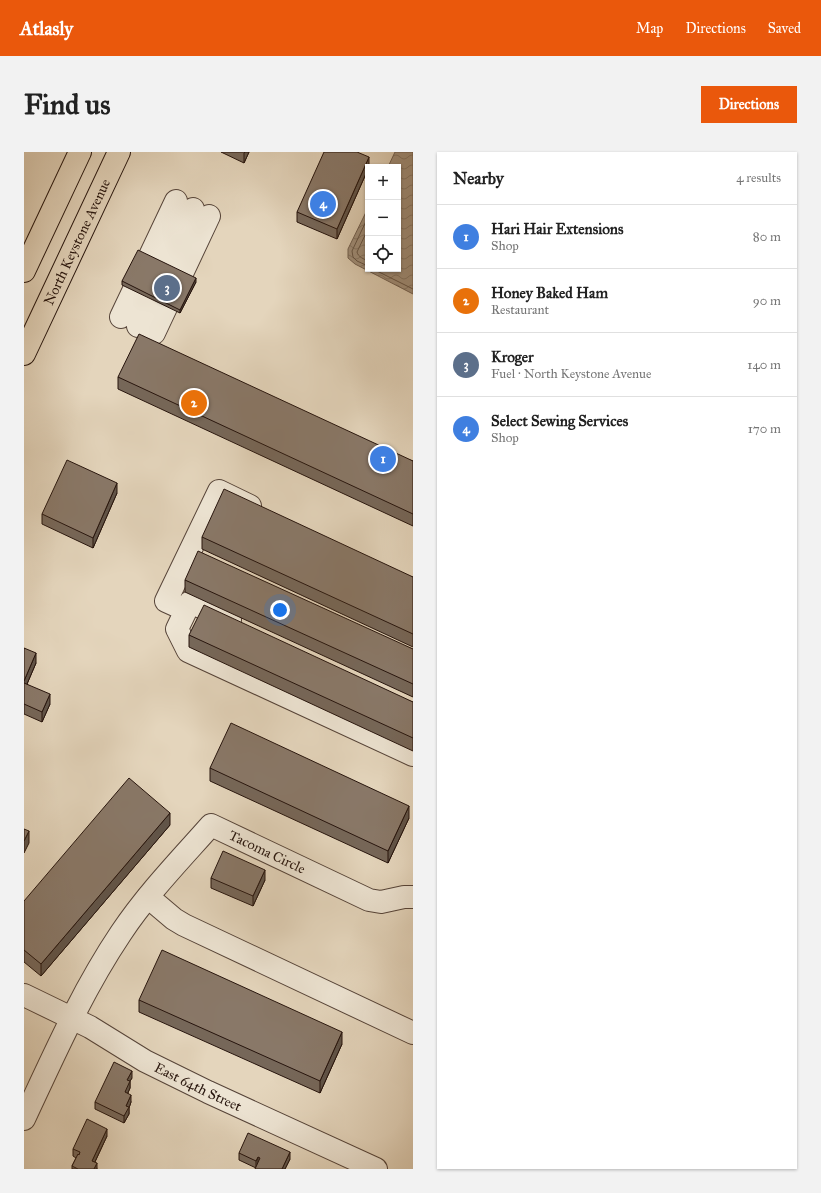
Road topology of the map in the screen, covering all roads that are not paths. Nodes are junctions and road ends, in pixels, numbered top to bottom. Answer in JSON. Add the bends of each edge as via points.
{"nodes":[{"id":1,"x":80,"y":152,"type":"edge"},
{"id":2,"x":119,"y":152,"type":"edge"},
{"id":3,"x":24,"y":272,"type":"edge"},
{"id":4,"x":138,"y":325,"type":"joint"},
{"id":5,"x":24,"y":354,"type":"edge"},
{"id":6,"x":269,"y":514,"type":"edge"},
{"id":7,"x":186,"y":610,"type":"junction"},
{"id":8,"x":248,"y":629,"type":"edge"},
{"id":9,"x":413,"y":755,"type":"edge"},
{"id":10,"x":148,"y":897,"type":"junction"},
{"id":11,"x":413,"y":897,"type":"edge"},
{"id":12,"x":24,"y":995,"type":"edge"},
{"id":13,"x":72,"y":1018,"type":"junction"},
{"id":14,"x":413,"y":1033,"type":"edge"},
{"id":15,"x":24,"y":1119,"type":"edge"},
{"id":16,"x":362,"y":1166,"type":"edge"}],
"edges":[{"from":1,"to":3,"type":"main road"},
{"from":2,"to":5,"type":"main road","name":"North Keystone Avenue"},
{"from":4,"to":4,"type":"street","via":[[193,209]]},
{"from":6,"to":7,"type":"street","via":[[218,491],[198,553],[166,601]]},
{"from":7,"to":8,"type":"street","via":[[190,602]]},
{"from":7,"to":9,"type":"street","via":[[177,629],[188,651]]},
{"from":10,"to":11,"type":"street","name":"Tacoma Circle","via":[[211,825],[369,900],[380,902]]},
{"from":10,"to":13,"type":"street","name":"Tacoma Circle","via":[[94,976]]},
{"from":10,"to":14,"type":"street","via":[[184,925]]},
{"from":12,"to":13,"type":"street","name":"East 64th Street"},
{"from":13,"to":15,"type":"street","name":"Tacoma Circle"},
{"from":13,"to":16,"type":"street","name":"East 64th Street","via":[[145,1061]]}]}
